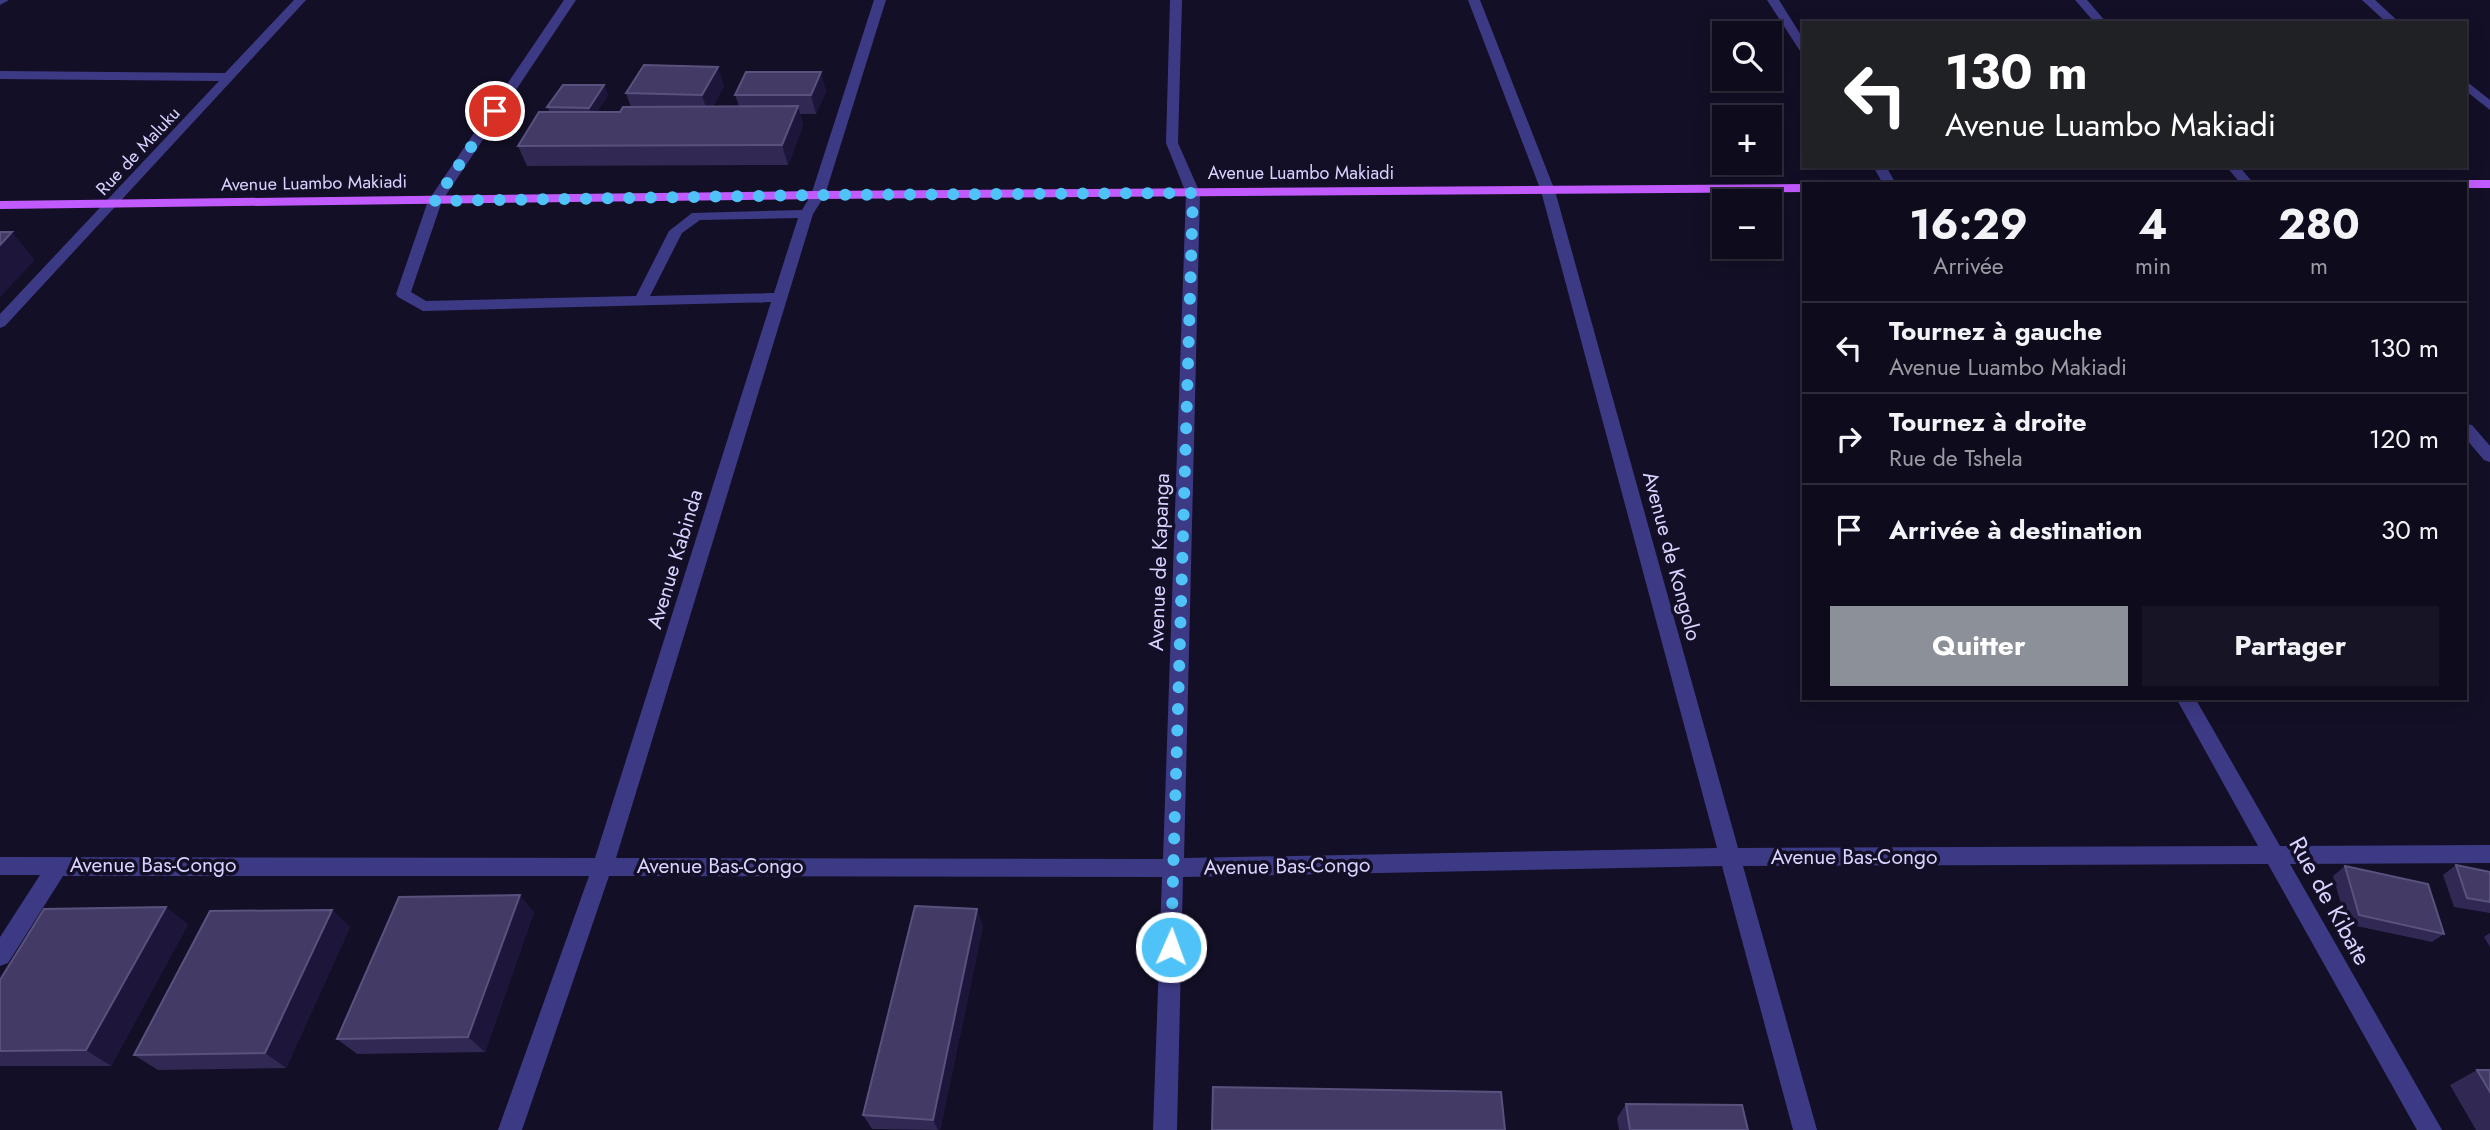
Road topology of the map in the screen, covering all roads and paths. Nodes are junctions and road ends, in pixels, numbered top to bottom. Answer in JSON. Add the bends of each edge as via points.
{"nodes":[{"id":1,"x":300,"y":0,"type":"edge"},
{"id":2,"x":570,"y":0,"type":"edge"},
{"id":3,"x":880,"y":0,"type":"edge"},
{"id":4,"x":1176,"y":0,"type":"edge"},
{"id":5,"x":1474,"y":0,"type":"edge"},
{"id":6,"x":1773,"y":0,"type":"edge"},
{"id":7,"x":2081,"y":0,"type":"edge"},
{"id":8,"x":2368,"y":0,"type":"edge"},
{"id":9,"x":2099,"y":21,"type":"edge"},
{"id":10,"x":2392,"y":21,"type":"edge"},
{"id":11,"x":1802,"y":46,"type":"edge"},
{"id":12,"x":0,"y":75,"type":"edge"},
{"id":13,"x":230,"y":77,"type":"junction"},
{"id":14,"x":2467,"y":86,"type":"edge"},
{"id":15,"x":2490,"y":106,"type":"edge"},
{"id":16,"x":2234,"y":168,"type":"edge"},
{"id":17,"x":2246,"y":182,"type":"edge"},
{"id":18,"x":2467,"y":184,"type":"edge"},
{"id":19,"x":2490,"y":184,"type":"edge"},
{"id":20,"x":1802,"y":188,"type":"edge"},
{"id":21,"x":1548,"y":191,"type":"junction"},
{"id":22,"x":1193,"y":193,"type":"junction"},
{"id":23,"x":818,"y":195,"type":"junction"},
{"id":24,"x":435,"y":201,"type":"junction"},
{"id":25,"x":0,"y":205,"type":"edge"},
{"id":26,"x":112,"y":205,"type":"junction"},
{"id":27,"x":806,"y":214,"type":"junction"},
{"id":28,"x":780,"y":297,"type":"junction"},
{"id":29,"x":640,"y":302,"type":"junction"},
{"id":30,"x":0,"y":323,"type":"edge"},
{"id":31,"x":2467,"y":430,"type":"edge"},
{"id":32,"x":2490,"y":456,"type":"edge"},
{"id":33,"x":2186,"y":700,"type":"edge"},
{"id":34,"x":2490,"y":854,"type":"edge"},
{"id":35,"x":2274,"y":855,"type":"junction"},
{"id":36,"x":1731,"y":857,"type":"junction"},
{"id":37,"x":58,"y":865,"type":"junction"},
{"id":38,"x":603,"y":865,"type":"junction"},
{"id":39,"x":0,"y":866,"type":"edge"},
{"id":40,"x":1173,"y":868,"type":"junction"},
{"id":41,"x":0,"y":956,"type":"edge"},
{"id":42,"x":510,"y":1130,"type":"edge"},
{"id":43,"x":1165,"y":1130,"type":"edge"},
{"id":44,"x":1805,"y":1130,"type":"edge"},
{"id":45,"x":2430,"y":1130,"type":"edge"}],
"edges":[{"from":1,"to":13,"type":"street","name":"Rue de Maluku"},
{"from":2,"to":24,"type":"street"},
{"from":3,"to":23,"type":"street","name":"Avenue Kabinda"},
{"from":4,"to":22,"type":"street","name":"Avenue de Kapanga","via":[[1172,144]]},
{"from":5,"to":21,"type":"street","name":"Avenue de Kongolo"},
{"from":6,"to":11,"type":"street"},
{"from":7,"to":9,"type":"street"},
{"from":8,"to":10,"type":"street"},
{"from":12,"to":13,"type":"street"},
{"from":13,"to":26,"type":"street","name":"Rue de Maluku"},
{"from":14,"to":15,"type":"street"},
{"from":16,"to":17,"type":"street"},
{"from":18,"to":19,"type":"main road"},
{"from":20,"to":21,"type":"main road","name":"Avenue Luambo Makiadi"},
{"from":21,"to":22,"type":"main road","name":"Avenue Luambo Makiadi"},
{"from":21,"to":36,"type":"street","name":"Avenue de Kongolo"},
{"from":22,"to":23,"type":"main road","name":"Avenue Luambo Makiadi"},
{"from":22,"to":40,"type":"street","name":"Avenue de Kapanga"},
{"from":23,"to":24,"type":"main road","name":"Avenue Luambo Makiadi"},
{"from":23,"to":27,"type":"street","name":"Avenue Kabinda"},
{"from":24,"to":26,"type":"main road","name":"Avenue Luambo Makiadi"},
{"from":24,"to":29,"type":"street","via":[[403,294],[423,306]]},
{"from":25,"to":26,"type":"main road","name":"Avenue Luambo Makiadi"},
{"from":26,"to":30,"type":"street","name":"Rue de Maluku"},
{"from":27,"to":28,"type":"street","name":"Avenue Kabinda"},
{"from":27,"to":29,"type":"street","via":[[697,216],[676,231]]},
{"from":28,"to":29,"type":"street"},
{"from":28,"to":38,"type":"street","name":"Avenue Kabinda"},
{"from":31,"to":32,"type":"street"},
{"from":33,"to":35,"type":"street","name":"Rue de Kibate"},
{"from":34,"to":35,"type":"street","name":"Avenue Bas-Congo"},
{"from":35,"to":36,"type":"street","name":"Avenue Bas-Congo"},
{"from":35,"to":45,"type":"street","name":"Rue de Kibate"},
{"from":36,"to":40,"type":"street","name":"Avenue Bas-Congo"},
{"from":36,"to":44,"type":"street","name":"Avenue de Kongolo"},
{"from":37,"to":38,"type":"street","name":"Avenue Bas-Congo"},
{"from":37,"to":39,"type":"street","name":"Avenue Bas-Congo"},
{"from":37,"to":41,"type":"street"},
{"from":38,"to":40,"type":"street","name":"Avenue Bas-Congo"},
{"from":38,"to":42,"type":"street","name":"Avenue Kabinda"},
{"from":40,"to":43,"type":"street","name":"Avenue de Kapanga"}]}
